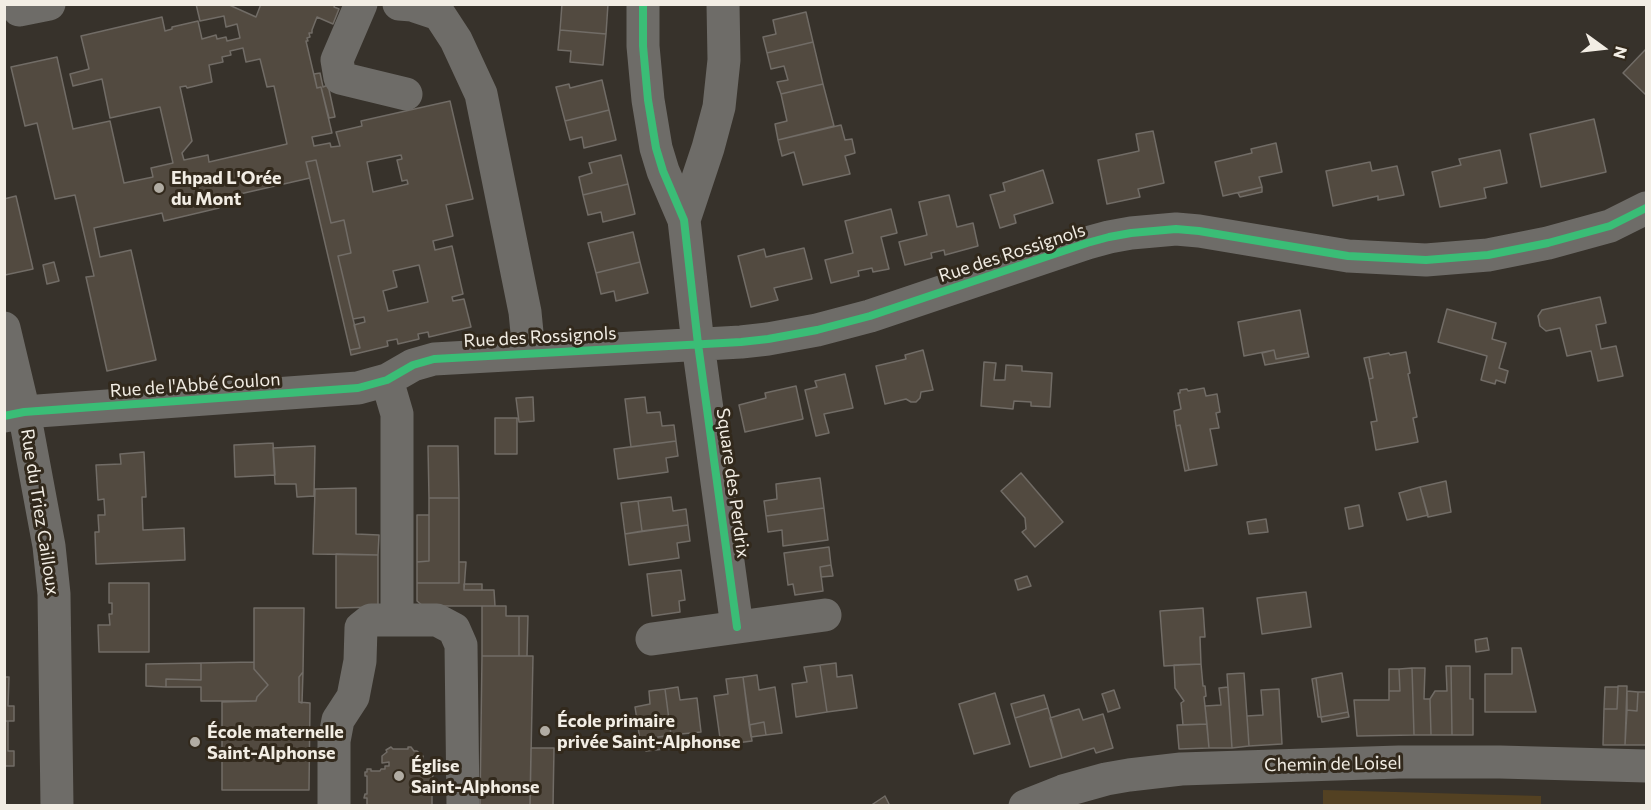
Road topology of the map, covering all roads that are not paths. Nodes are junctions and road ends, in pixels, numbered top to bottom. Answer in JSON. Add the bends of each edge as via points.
{"nodes":[{"id":1,"x":18,"y":4,"type":"edge"},
{"id":2,"x":49,"y":4,"type":"edge"},
{"id":3,"x":361,"y":4,"type":"edge"},
{"id":4,"x":399,"y":4,"type":"edge"},
{"id":5,"x":643,"y":4,"type":"edge"},
{"id":6,"x":723,"y":4,"type":"edge"},
{"id":7,"x":406,"y":94,"type":"dead end"},
{"id":8,"x":1647,"y":208,"type":"edge"},
{"id":9,"x":684,"y":220,"type":"junction"},
{"id":10,"x":4,"y":328,"type":"edge"},
{"id":11,"x":698,"y":344,"type":"junction"},
{"id":12,"x":530,"y":353,"type":"junction"},
{"id":13,"x":387,"y":380,"type":"junction"},
{"id":14,"x":14,"y":414,"type":"edge"},
{"id":15,"x":397,"y":608,"type":"junction"},
{"id":16,"x":825,"y":615,"type":"dead end"},
{"id":17,"x":737,"y":627,"type":"junction"},
{"id":18,"x":652,"y":639,"type":"dead end"},
{"id":19,"x":1647,"y":766,"type":"edge"},
{"id":20,"x":57,"y":806,"type":"edge"},
{"id":21,"x":334,"y":806,"type":"edge"},
{"id":22,"x":463,"y":806,"type":"edge"},
{"id":23,"x":1025,"y":806,"type":"edge"}],
"edges":[{"from":1,"to":2,"type":"street","via":[[19,10]]},
{"from":3,"to":7,"type":"street","via":[[337,60],[340,78]]},
{"from":4,"to":12,"type":"street","via":[[439,14],[481,94]]},
{"from":5,"to":9,"type":"street","via":[[648,100],[655,138],[663,171]]},
{"from":6,"to":9,"type":"street","via":[[724,60],[719,107]]},
{"from":8,"to":11,"type":"street","name":"Rue des Rossignols","via":[[1610,226],[1576,236],[1488,255],[1446,259],[1347,256],[1176,229],[1131,233],[1087,243],[818,330],[768,339]]},
{"from":9,"to":11,"type":"street","name":"Square des Perdrix"},
{"from":10,"to":14,"type":"street","name":"Rue du Triez Cailloux"},
{"from":11,"to":12,"type":"street","name":"Rue des Rossignols"},
{"from":11,"to":17,"type":"street","name":"Square des Perdrix"},
{"from":12,"to":13,"type":"street","name":"Rue des Rossignols","via":[[434,359],[413,365]]},
{"from":13,"to":14,"type":"street","name":"Rue de l'Abbé Coulon","via":[[346,390]]},
{"from":13,"to":15,"type":"street","via":[[397,414]]},
{"from":14,"to":20,"type":"street","name":"Rue du Triez Cailloux","via":[[49,546],[54,594]]},
{"from":15,"to":21,"type":"street","via":[[361,628],[353,698],[338,720],[334,741]]},
{"from":15,"to":22,"type":"street","via":[[454,629],[461,645]]},
{"from":16,"to":17,"type":"street"},
{"from":17,"to":18,"type":"street"},
{"from":19,"to":23,"type":"street","name":"Chemin de Loisel","via":[[1419,762],[1181,769],[1106,779]]}]}
